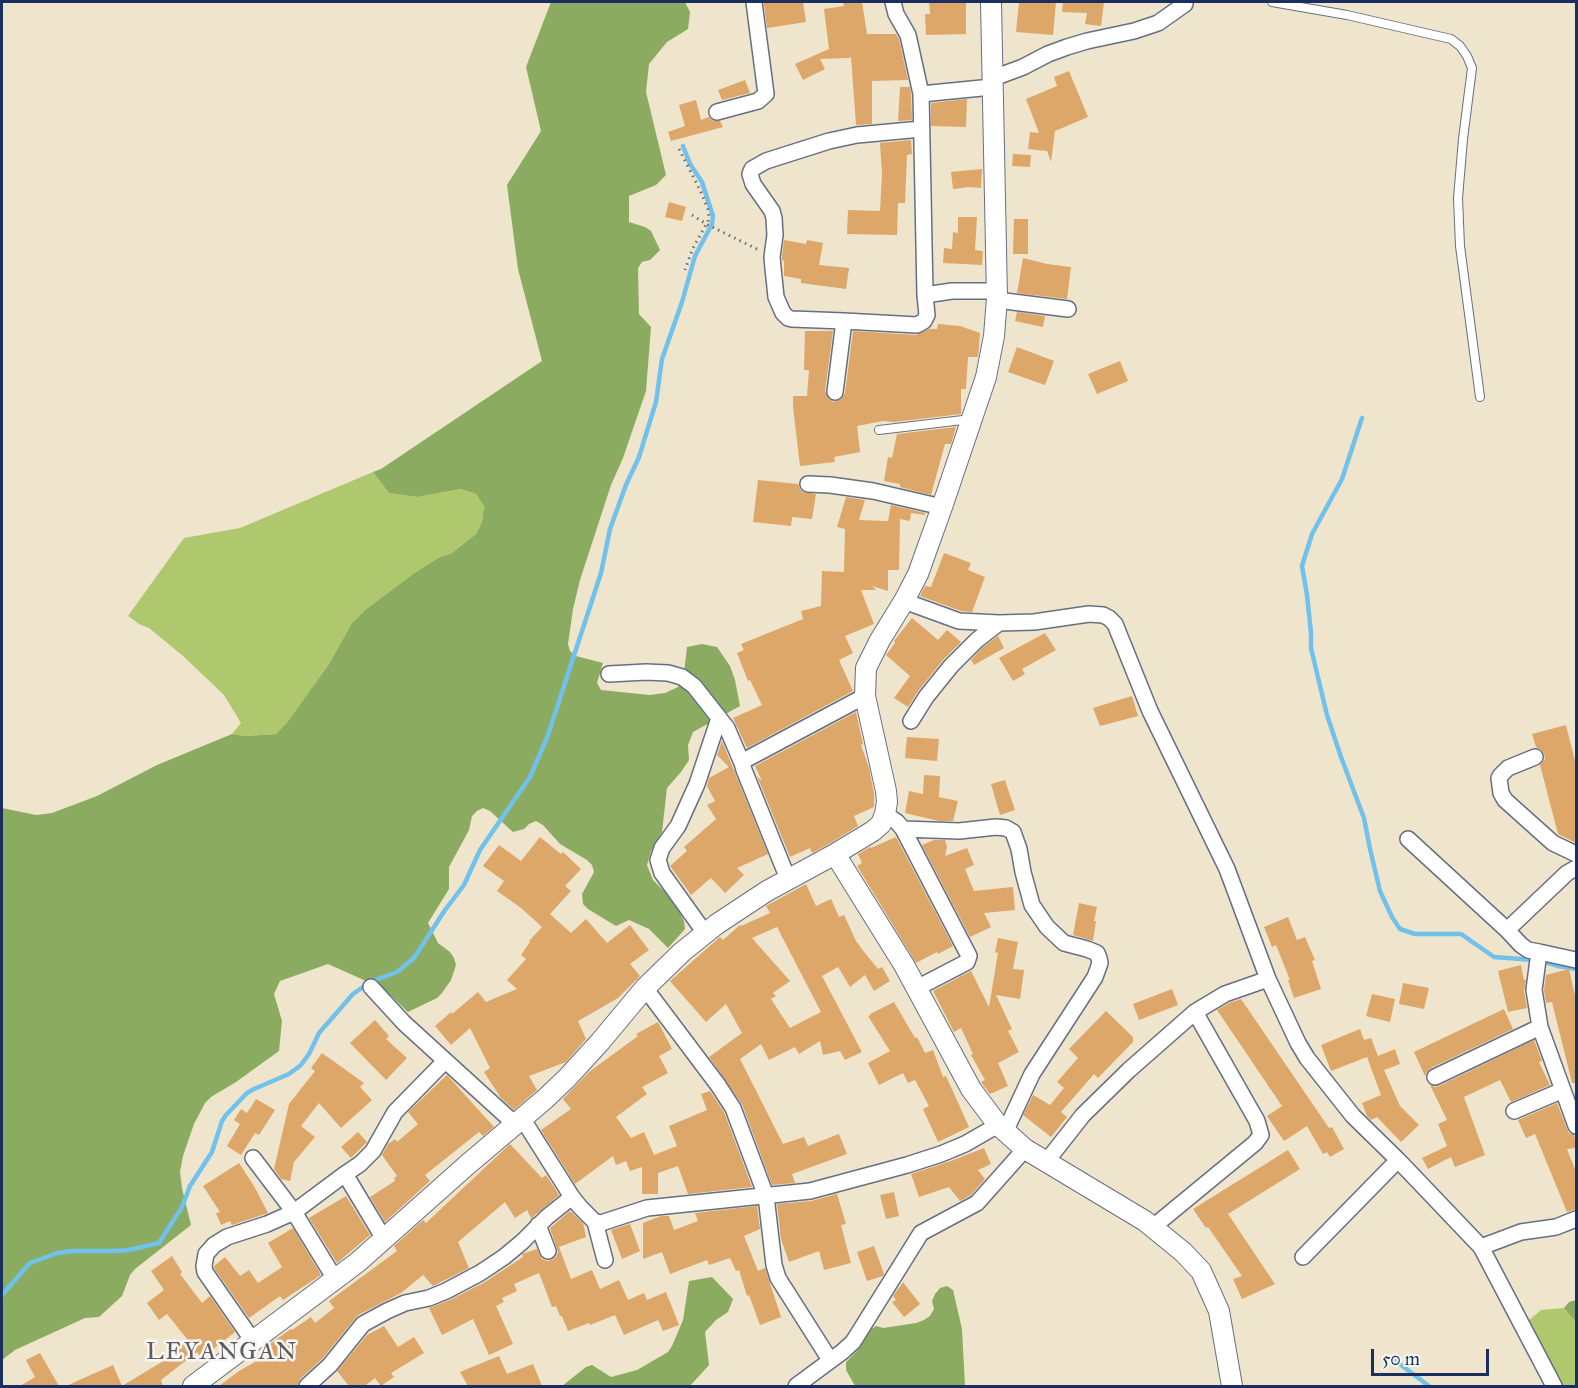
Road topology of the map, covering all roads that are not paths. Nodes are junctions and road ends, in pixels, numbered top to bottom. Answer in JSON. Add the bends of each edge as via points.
{"nodes":[{"id":1,"x":754,"y":2,"type":"edge"},
{"id":2,"x":893,"y":2,"type":"edge"},
{"id":3,"x":990,"y":2,"type":"edge"},
{"id":4,"x":1186,"y":2,"type":"edge"},
{"id":5,"x":1272,"y":2,"type":"edge"},
{"id":6,"x":992,"y":83,"type":"junction"},
{"id":7,"x":921,"y":94,"type":"junction"},
{"id":8,"x":717,"y":112,"type":"dead end"},
{"id":9,"x":921,"y":129,"type":"junction"},
{"id":10,"x":925,"y":295,"type":"junction"},
{"id":11,"x":996,"y":296,"type":"junction"},
{"id":12,"x":1068,"y":309,"type":"dead end"},
{"id":13,"x":844,"y":321,"type":"junction"},
{"id":14,"x":835,"y":392,"type":"dead end"},
{"id":15,"x":1480,"y":397,"type":"dead end"},
{"id":16,"x":972,"y":418,"type":"junction"},
{"id":17,"x":879,"y":430,"type":"dead end"},
{"id":18,"x":808,"y":484,"type":"dead end"},
{"id":19,"x":942,"y":507,"type":"junction"},
{"id":20,"x":904,"y":601,"type":"junction"},
{"id":21,"x":999,"y":623,"type":"junction"},
{"id":22,"x":609,"y":674,"type":"dead end"},
{"id":23,"x":865,"y":696,"type":"junction"},
{"id":24,"x":719,"y":718,"type":"junction"},
{"id":25,"x":911,"y":721,"type":"dead end"},
{"id":26,"x":1535,"y":757,"type":"dead end"},
{"id":27,"x":742,"y":763,"type":"junction"},
{"id":28,"x":885,"y":814,"type":"junction"},
{"id":29,"x":903,"y":829,"type":"junction"},
{"id":30,"x":1408,"y":839,"type":"dead end"},
{"id":31,"x":835,"y":854,"type":"junction"},
{"id":32,"x":1576,"y":854,"type":"edge"},
{"id":33,"x":1576,"y":868,"type":"edge"},
{"id":34,"x":788,"y":879,"type":"junction"},
{"id":35,"x":1507,"y":930,"type":"junction"},
{"id":36,"x":705,"y":933,"type":"junction"},
{"id":37,"x":1538,"y":959,"type":"junction"},
{"id":38,"x":1576,"y":960,"type":"edge"},
{"id":39,"x":1268,"y":979,"type":"junction"},
{"id":40,"x":370,"y":987,"type":"dead end"},
{"id":41,"x":645,"y":988,"type":"junction"},
{"id":42,"x":917,"y":988,"type":"junction"},
{"id":43,"x":1195,"y":1012,"type":"junction"},
{"id":44,"x":1540,"y":1027,"type":"junction"},
{"id":45,"x":445,"y":1061,"type":"junction"},
{"id":46,"x":1435,"y":1077,"type":"dead end"},
{"id":47,"x":1563,"y":1090,"type":"junction"},
{"id":48,"x":1514,"y":1112,"type":"dead end"},
{"id":49,"x":518,"y":1121,"type":"junction"},
{"id":50,"x":1576,"y":1125,"type":"edge"},
{"id":51,"x":1002,"y":1128,"type":"junction"},
{"id":52,"x":1025,"y":1149,"type":"junction"},
{"id":53,"x":254,"y":1158,"type":"dead end"},
{"id":54,"x":1398,"y":1160,"type":"junction"},
{"id":55,"x":1046,"y":1162,"type":"junction"},
{"id":56,"x":345,"y":1174,"type":"junction"},
{"id":57,"x":766,"y":1196,"type":"junction"},
{"id":58,"x":572,"y":1197,"type":"junction"},
{"id":59,"x":294,"y":1212,"type":"junction"},
{"id":60,"x":1576,"y":1219,"type":"edge"},
{"id":61,"x":595,"y":1222,"type":"junction"},
{"id":62,"x":538,"y":1225,"type":"junction"},
{"id":63,"x":1153,"y":1227,"type":"junction"},
{"id":64,"x":384,"y":1239,"type":"junction"},
{"id":65,"x":1480,"y":1247,"type":"junction"},
{"id":66,"x":548,"y":1251,"type":"dead end"},
{"id":67,"x":1303,"y":1257,"type":"dead end"},
{"id":68,"x":606,"y":1260,"type":"dead end"},
{"id":69,"x":335,"y":1279,"type":"junction"},
{"id":70,"x":253,"y":1341,"type":"junction"},
{"id":71,"x":830,"y":1360,"type":"junction"},
{"id":72,"x":194,"y":1386,"type":"edge"},
{"id":73,"x":307,"y":1386,"type":"edge"},
{"id":74,"x":796,"y":1386,"type":"edge"},
{"id":75,"x":1232,"y":1386,"type":"edge"},
{"id":76,"x":1554,"y":1386,"type":"edge"}],
"edges":[{"from":1,"to":8,"type":"street","via":[[766,94],[758,101]]},
{"from":2,"to":7,"type":"street","via":[[908,34]]},
{"from":3,"to":6,"type":"street"},
{"from":4,"to":6,"type":"street","via":[[1158,23],[1067,47]]},
{"from":5,"to":15,"type":"lane","via":[[1451,39],[1467,56],[1472,68],[1458,198],[1460,246]]},
{"from":6,"to":7,"type":"street"},
{"from":6,"to":11,"type":"street"},
{"from":7,"to":9,"type":"street"},
{"from":9,"to":10,"type":"street"},
{"from":9,"to":13,"type":"street","via":[[829,141],[752,169],[753,184],[774,218],[772,257],[776,297],[783,313],[792,319]]},
{"from":10,"to":11,"type":"street","via":[[952,291]]},
{"from":10,"to":13,"type":"street","via":[[927,315],[917,325]]},
{"from":11,"to":12,"type":"street"},
{"from":11,"to":16,"type":"street","via":[[986,377]]},
{"from":13,"to":14,"type":"street"},
{"from":16,"to":17,"type":"lane"},
{"from":16,"to":19,"type":"street"},
{"from":18,"to":19,"type":"street","via":[[873,491]]},
{"from":19,"to":20,"type":"street"},
{"from":20,"to":21,"type":"street","via":[[959,621]]},
{"from":20,"to":23,"type":"street","via":[[868,664]]},
{"from":21,"to":25,"type":"street","via":[[951,666]]},
{"from":21,"to":39,"type":"street","via":[[1089,614],[1103,615],[1112,621],[1150,711],[1227,869]]},
{"from":22,"to":24,"type":"street","via":[[646,672],[682,676]]},
{"from":23,"to":27,"type":"street"},
{"from":23,"to":28,"type":"street","via":[[886,791]]},
{"from":24,"to":27,"type":"street"},
{"from":24,"to":36,"type":"street","via":[[697,784],[658,860],[662,873]]},
{"from":26,"to":32,"type":"street","via":[[1501,775],[1501,794],[1553,843]]},
{"from":27,"to":34,"type":"street"},
{"from":28,"to":29,"type":"street"},
{"from":28,"to":31,"type":"street","via":[[873,831]]},
{"from":29,"to":42,"type":"street","via":[[969,958]]},
{"from":29,"to":51,"type":"street","via":[[959,831],[996,827],[1013,832],[1032,905],[1047,927],[1064,943],[1087,949],[1100,958],[1095,977]]},
{"from":30,"to":35,"type":"street"},
{"from":31,"to":34,"type":"street"},
{"from":31,"to":42,"type":"street"},
{"from":33,"to":35,"type":"street"},
{"from":34,"to":36,"type":"street"},
{"from":35,"to":37,"type":"street"},
{"from":36,"to":41,"type":"street"},
{"from":37,"to":38,"type":"street"},
{"from":37,"to":44,"type":"street","via":[[1534,990]]},
{"from":39,"to":43,"type":"street","via":[[1225,994]]},
{"from":39,"to":54,"type":"street","via":[[1307,1058],[1355,1118]]},
{"from":40,"to":45,"type":"street"},
{"from":41,"to":49,"type":"street","via":[[567,1078]]},
{"from":41,"to":57,"type":"street","via":[[733,1108]]},
{"from":42,"to":51,"type":"street","via":[[971,1089]]},
{"from":43,"to":55,"type":"street","via":[[1083,1115]]},
{"from":43,"to":63,"type":"street","via":[[1257,1121],[1261,1135]]},
{"from":44,"to":46,"type":"street"},
{"from":44,"to":47,"type":"street"},
{"from":45,"to":49,"type":"street"},
{"from":45,"to":56,"type":"street","via":[[395,1112],[373,1151]]},
{"from":47,"to":48,"type":"street"},
{"from":47,"to":50,"type":"street"},
{"from":49,"to":58,"type":"street"},
{"from":49,"to":64,"type":"street"},
{"from":51,"to":52,"type":"street"},
{"from":51,"to":57,"type":"street","via":[[907,1165],[810,1191]]},
{"from":52,"to":55,"type":"street"},
{"from":52,"to":71,"type":"street","via":[[977,1203],[921,1233],[853,1342]]},
{"from":53,"to":59,"type":"street"},
{"from":54,"to":65,"type":"street"},
{"from":54,"to":67,"type":"street"},
{"from":55,"to":63,"type":"street"},
{"from":56,"to":59,"type":"street"},
{"from":56,"to":64,"type":"street"},
{"from":57,"to":61,"type":"street","via":[[658,1206]]},
{"from":57,"to":71,"type":"street","via":[[778,1278]]},
{"from":58,"to":61,"type":"street"},
{"from":58,"to":62,"type":"street"},
{"from":59,"to":69,"type":"street"},
{"from":59,"to":70,"type":"street","via":[[227,1237],[206,1254],[206,1272]]},
{"from":60,"to":65,"type":"street"},
{"from":61,"to":68,"type":"street"},
{"from":62,"to":66,"type":"street"},
{"from":62,"to":73,"type":"street","via":[[504,1257],[468,1280],[429,1298],[405,1303],[363,1324]]},
{"from":63,"to":75,"type":"street","via":[[1201,1271],[1219,1311]]},
{"from":64,"to":69,"type":"street"},
{"from":65,"to":76,"type":"street"},
{"from":69,"to":70,"type":"street"},
{"from":70,"to":72,"type":"street"},
{"from":71,"to":74,"type":"street"}]}
